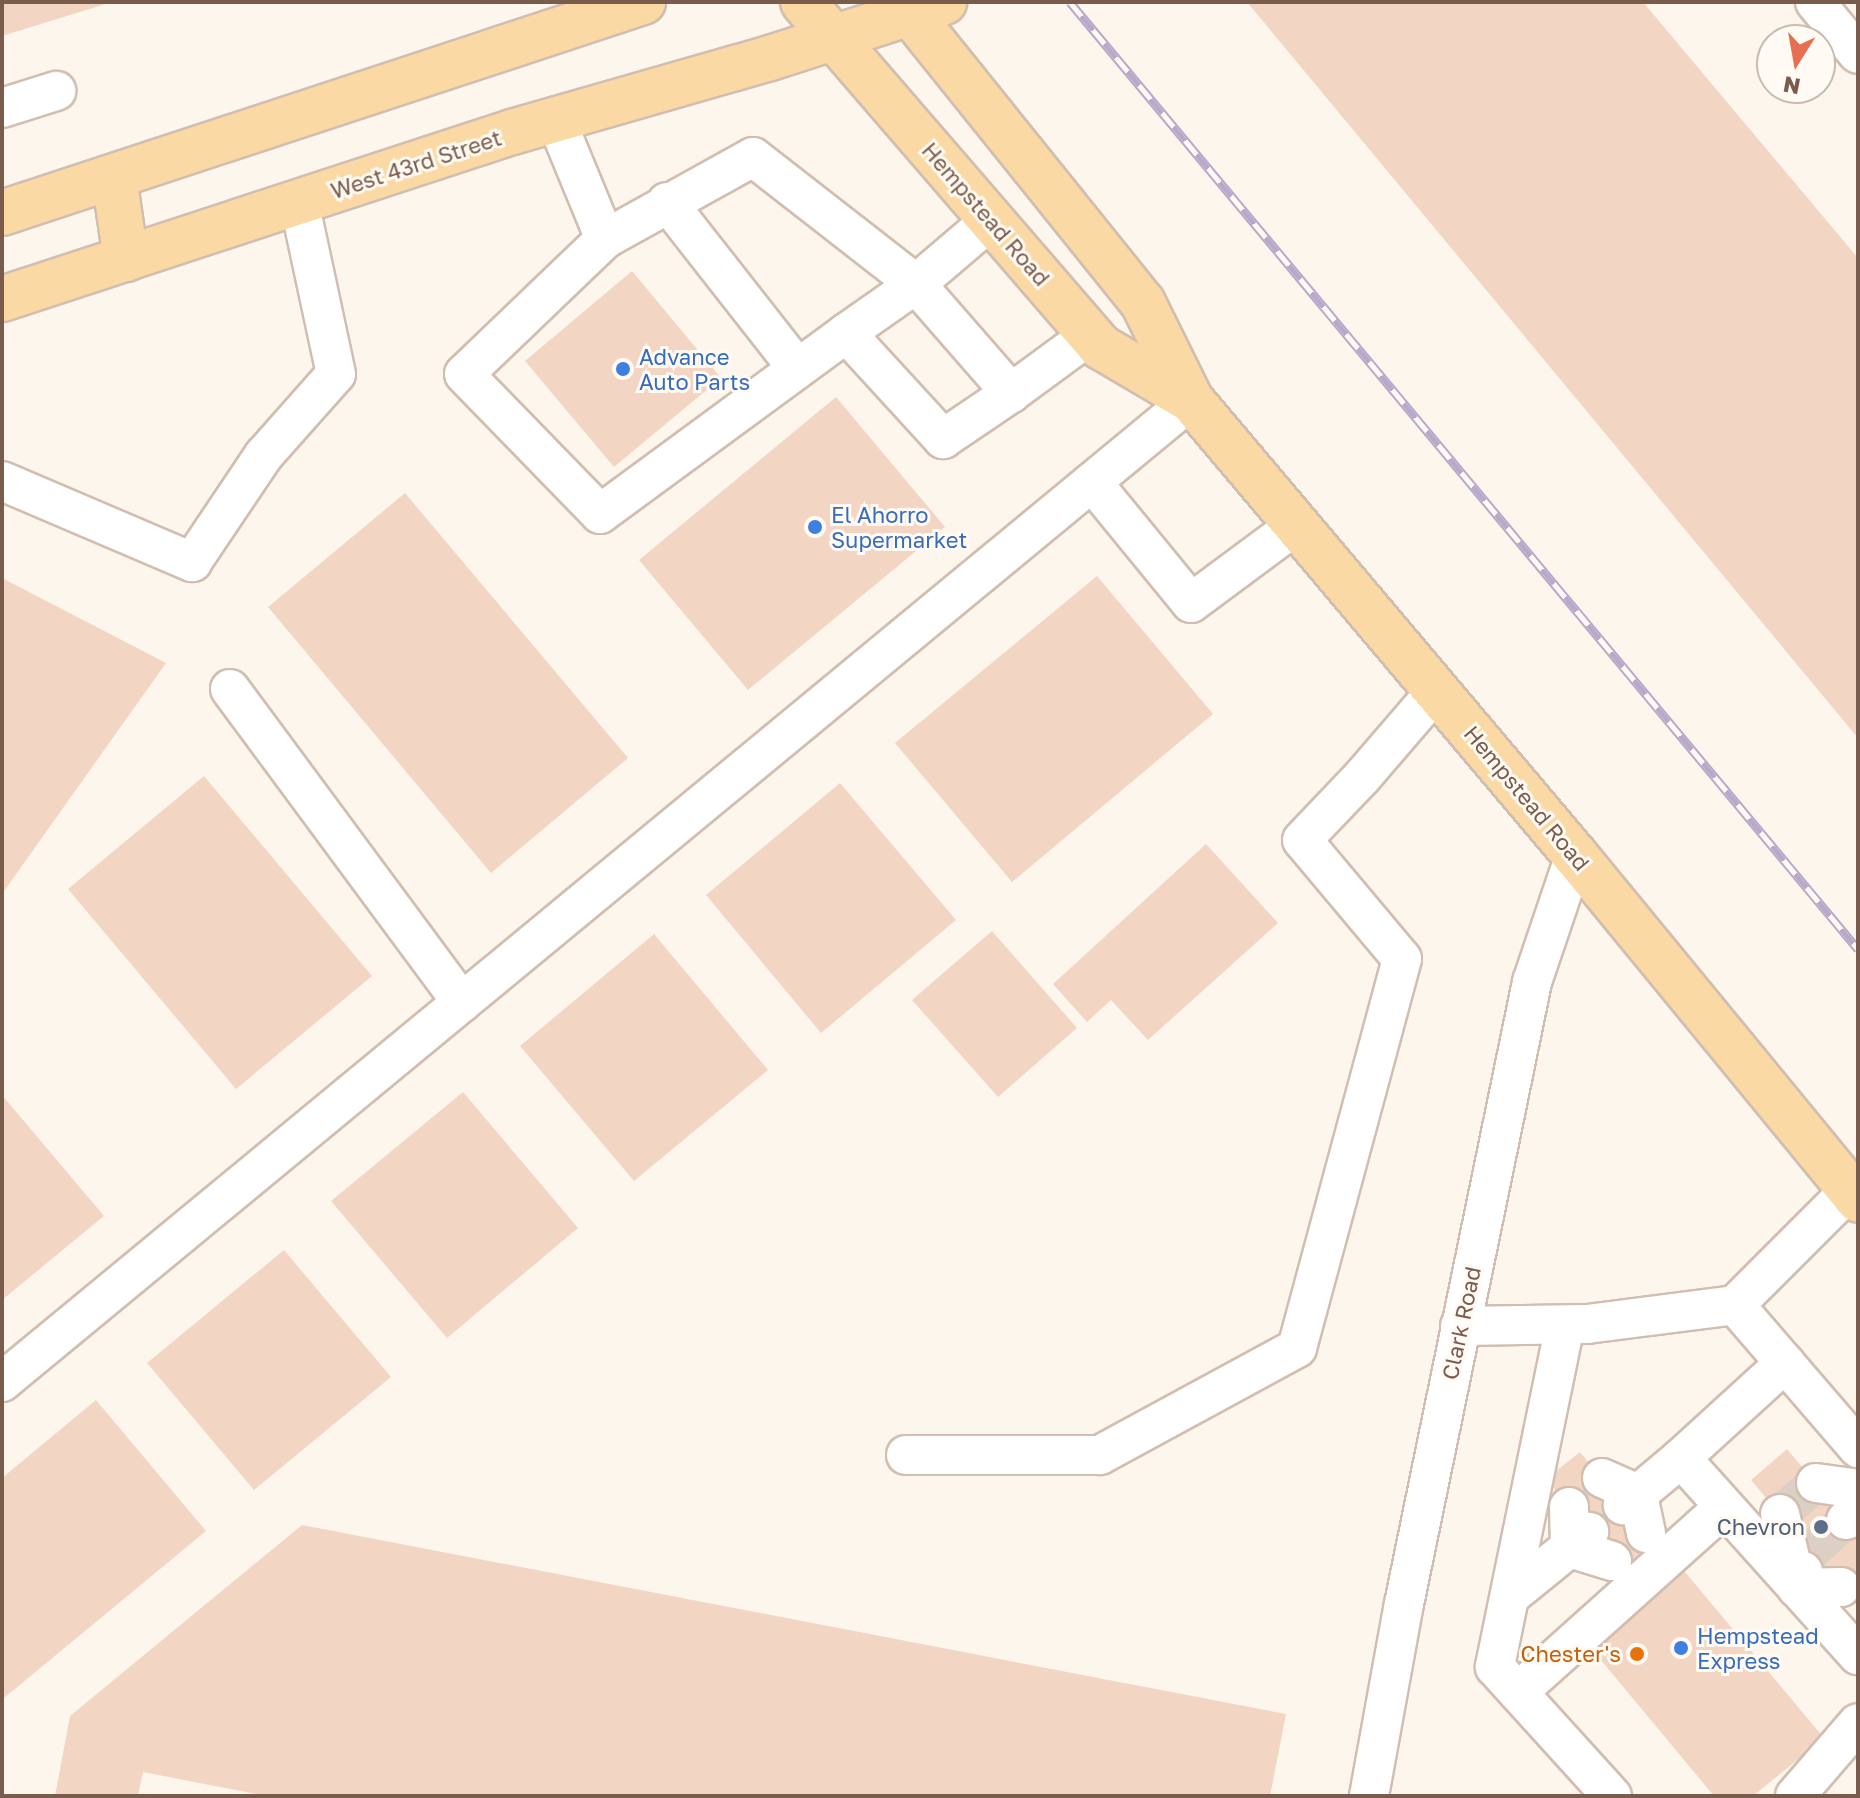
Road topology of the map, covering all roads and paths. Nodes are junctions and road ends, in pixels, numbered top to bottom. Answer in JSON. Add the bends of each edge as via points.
{"nodes":[{"id":1,"x":643,"y":2,"type":"edge"},
{"id":2,"x":803,"y":2,"type":"edge"},
{"id":3,"x":1815,"y":2,"type":"edge"},
{"id":4,"x":918,"y":6,"type":"edge"},
{"id":5,"x":594,"y":10,"type":"edge"},
{"id":6,"x":833,"y":37,"type":"junction"},
{"id":7,"x":1858,"y":54,"type":"edge"},
{"id":8,"x":56,"y":91,"type":"dead end"},
{"id":9,"x":2,"y":108,"type":"edge"},
{"id":10,"x":556,"y":120,"type":"junction"},
{"id":11,"x":114,"y":177,"type":"junction"},
{"id":12,"x":299,"y":202,"type":"junction"},
{"id":13,"x":667,"y":202,"type":"junction"},
{"id":14,"x":2,"y":213,"type":"edge"},
{"id":15,"x":991,"y":220,"type":"junction"},
{"id":16,"x":605,"y":239,"type":"junction"},
{"id":17,"x":126,"y":259,"type":"junction"},
{"id":18,"x":916,"y":284,"type":"junction"},
{"id":19,"x":2,"y":299,"type":"edge"},
{"id":20,"x":846,"y":333,"type":"junction"},
{"id":21,"x":1090,"y":335,"type":"junction"},
{"id":22,"x":797,"y":368,"type":"junction"},
{"id":23,"x":1011,"y":393,"type":"junction"},
{"id":24,"x":1191,"y":400,"type":"junction"},
{"id":25,"x":2,"y":481,"type":"edge"},
{"id":26,"x":1092,"y":482,"type":"junction"},
{"id":27,"x":1296,"y":525,"type":"junction"},
{"id":28,"x":230,"y":689,"type":"dead end"},
{"id":29,"x":1436,"y":691,"type":"junction"},
{"id":30,"x":1575,"y":855,"type":"junction"},
{"id":31,"x":462,"y":1002,"type":"junction"},
{"id":32,"x":1854,"y":1195,"type":"edge"},
{"id":33,"x":1735,"y":1305,"type":"junction"},
{"id":34,"x":1565,"y":1325,"type":"junction"},
{"id":35,"x":1460,"y":1326,"type":"junction"},
{"id":36,"x":1785,"y":1363,"type":"junction"},
{"id":37,"x":2,"y":1382,"type":"edge"},
{"id":38,"x":1858,"y":1448,"type":"edge"},
{"id":39,"x":906,"y":1455,"type":"dead end"},
{"id":40,"x":1681,"y":1458,"type":"junction"},
{"id":41,"x":1816,"y":1483,"type":"dead end"},
{"id":42,"x":1627,"y":1503,"type":"dead end"},
{"id":43,"x":1724,"y":1507,"type":"junction"},
{"id":44,"x":1854,"y":1508,"type":"edge"},
{"id":45,"x":1780,"y":1514,"type":"dead end"},
{"id":46,"x":1585,"y":1537,"type":"dead end"},
{"id":47,"x":1811,"y":1551,"type":"tunnel mouth"},
{"id":48,"x":1797,"y":1588,"type":"junction"},
{"id":49,"x":1510,"y":1596,"type":"junction"},
{"id":50,"x":1849,"y":1602,"type":"edge"},
{"id":51,"x":1858,"y":1655,"type":"edge"},
{"id":52,"x":1518,"y":1692,"type":"junction"},
{"id":53,"x":1858,"y":1723,"type":"edge"},
{"id":54,"x":1369,"y":1796,"type":"edge"},
{"id":55,"x":1612,"y":1796,"type":"edge"},
{"id":56,"x":1795,"y":1796,"type":"edge"}],
"edges":[{"from":1,"to":5,"type":"main road"},
{"from":2,"to":6,"type":"main road","name":"Hempstead Road"},
{"from":3,"to":7,"type":"street"},
{"from":4,"to":6,"type":"main road","name":"West 43rd Street"},
{"from":4,"to":24,"type":"main road","name":"Hempstead Road","via":[[1143,303]]},
{"from":5,"to":11,"type":"main road"},
{"from":6,"to":10,"type":"main road","name":"West 43rd Street"},
{"from":6,"to":15,"type":"main road","name":"Hempstead Road"},
{"from":8,"to":9,"type":"street"},
{"from":10,"to":12,"type":"main road","name":"West 43rd Street"},
{"from":10,"to":16,"type":"street"},
{"from":11,"to":14,"type":"main road"},
{"from":11,"to":17,"type":"main road"},
{"from":12,"to":17,"type":"main road","name":"West 43rd Street"},
{"from":12,"to":25,"type":"street","via":[[336,374],[264,455],[192,562]]},
{"from":13,"to":16,"type":"street"},
{"from":13,"to":18,"type":"street","via":[[753,157]]},
{"from":13,"to":22,"type":"street"},
{"from":15,"to":18,"type":"street"},
{"from":15,"to":21,"type":"main road","name":"Hempstead Road"},
{"from":16,"to":22,"type":"street","via":[[464,374],[600,514]]},
{"from":17,"to":19,"type":"main road","name":"West 43rd Street"},
{"from":18,"to":20,"type":"street"},
{"from":18,"to":23,"type":"street"},
{"from":20,"to":22,"type":"street"},
{"from":20,"to":23,"type":"street","via":[[943,439]]},
{"from":21,"to":23,"type":"street"},
{"from":21,"to":24,"type":"main road","name":"Hempstead Road","via":[[1101,347]]},
{"from":24,"to":26,"type":"street"},
{"from":24,"to":27,"type":"main road","name":"Hempstead Road"},
{"from":26,"to":27,"type":"street","via":[[1191,603]]},
{"from":26,"to":31,"type":"street"},
{"from":27,"to":29,"type":"main road","name":"Hempstead Road"},
{"from":28,"to":31,"type":"street"},
{"from":29,"to":30,"type":"main road","name":"Hempstead Road"},
{"from":29,"to":39,"type":"street","via":[[1302,840],[1402,959],[1297,1348],[1100,1455]]},
{"from":30,"to":32,"type":"main road","name":"Hempstead Road"},
{"from":30,"to":35,"type":"street","name":"Clark Road","via":[[1532,982]]},
{"from":31,"to":37,"type":"street"},
{"from":32,"to":33,"type":"street"},
{"from":33,"to":34,"type":"street"},
{"from":33,"to":36,"type":"street"},
{"from":34,"to":35,"type":"street"},
{"from":34,"to":49,"type":"street"},
{"from":35,"to":54,"type":"street","name":"Clark Road"},
{"from":36,"to":38,"type":"street"},
{"from":36,"to":40,"type":"street"},
{"from":40,"to":42,"type":"street"},
{"from":40,"to":43,"type":"street"},
{"from":41,"to":44,"type":"street"},
{"from":43,"to":48,"type":"street"},
{"from":43,"to":52,"type":"street"},
{"from":45,"to":48,"type":"street"},
{"from":46,"to":49,"type":"street"},
{"from":47,"to":48,"type":"street"},
{"from":48,"to":50,"type":"street"},
{"from":48,"to":51,"type":"street"},
{"from":49,"to":52,"type":"street","via":[[1495,1667]]},
{"from":52,"to":55,"type":"street"},
{"from":53,"to":56,"type":"street"}]}
